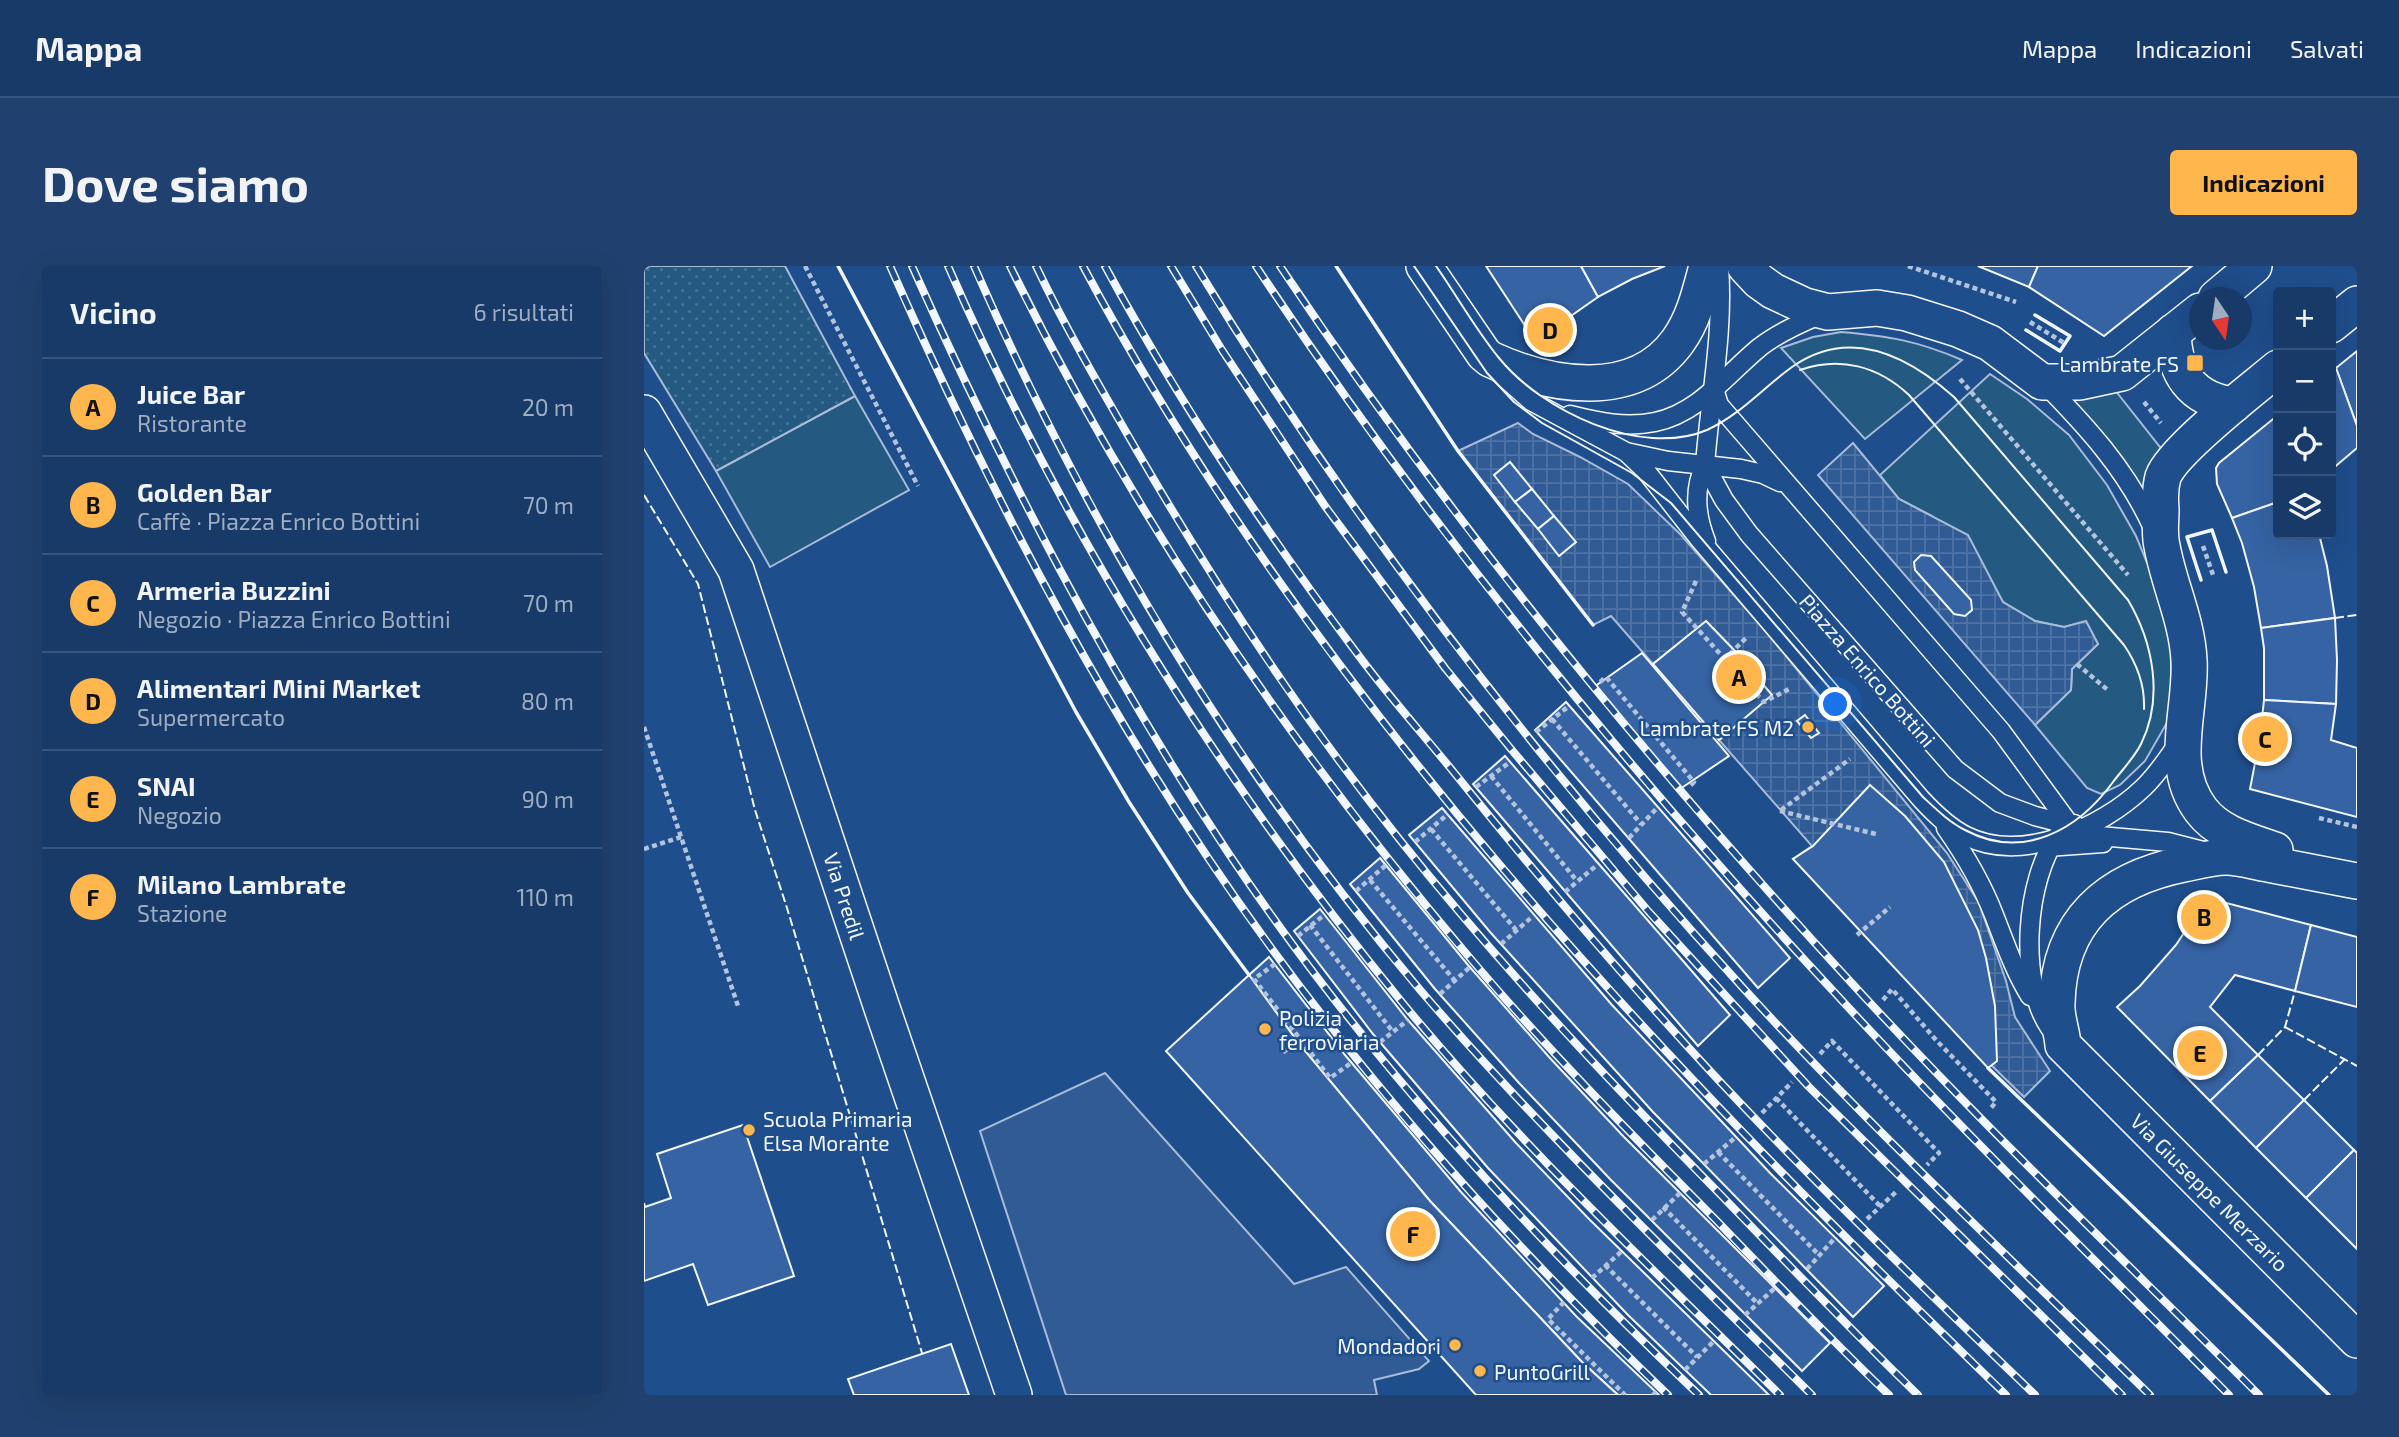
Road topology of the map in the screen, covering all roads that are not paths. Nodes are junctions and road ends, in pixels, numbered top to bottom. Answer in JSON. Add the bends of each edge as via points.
{"nodes":[{"id":1,"x":1424,"y":266,"type":"edge"},
{"id":2,"x":1707,"y":266,"type":"edge"},
{"id":3,"x":1719,"y":266,"type":"edge"},
{"id":4,"x":1745,"y":266,"type":"edge"},
{"id":5,"x":2254,"y":266,"type":"edge"},
{"id":6,"x":2229,"y":287,"type":"edge"},
{"id":7,"x":2357,"y":304,"type":"edge"},
{"id":8,"x":1828,"y":312,"type":"junction"},
{"id":9,"x":2187,"y":321,"type":"edge"},
{"id":10,"x":2336,"y":321,"type":"edge"},
{"id":11,"x":1484,"y":354,"type":"junction"},
{"id":12,"x":2273,"y":372,"type":"edge"},
{"id":13,"x":2042,"y":382,"type":"junction"},
{"id":14,"x":1714,"y":389,"type":"junction"},
{"id":15,"x":2233,"y":405,"type":"junction"},
{"id":16,"x":1542,"y":408,"type":"junction"},
{"id":17,"x":644,"y":413,"type":"edge"},
{"id":18,"x":1626,"y":452,"type":"junction"},
{"id":19,"x":1705,"y":466,"type":"junction"},
{"id":20,"x":1787,"y":486,"type":"junction"},
{"id":21,"x":2161,"y":545,"type":"junction"},
{"id":22,"x":1711,"y":551,"type":"junction"},
{"id":23,"x":2181,"y":738,"type":"junction"},
{"id":24,"x":1933,"y":811,"type":"junction"},
{"id":25,"x":2064,"y":835,"type":"junction"},
{"id":26,"x":2145,"y":840,"type":"junction"},
{"id":27,"x":2228,"y":857,"type":"junction"},
{"id":28,"x":2357,"y":880,"type":"edge"},
{"id":29,"x":2042,"y":1015,"type":"junction"},
{"id":30,"x":2063,"y":1045,"type":"junction"},
{"id":31,"x":2357,"y":1340,"type":"edge"},
{"id":32,"x":1014,"y":1395,"type":"edge"}],
"edges":[{"from":1,"to":11,"type":"street"},
{"from":2,"to":11,"type":"street","via":[[1691,318],[1677,342],[1656,362],[1632,375],[1605,383],[1547,380]]},
{"from":3,"to":14,"type":"lane","via":[[1722,300]]},
{"from":4,"to":8,"type":"street","via":[[1786,298]]},
{"from":5,"to":6,"type":"street"},
{"from":7,"to":10,"type":"street"},
{"from":8,"to":13,"type":"street","name":"Piazza Enrico Bottini","via":[[1877,308],[1947,325],[1990,343]]},
{"from":8,"to":14,"type":"lane","name":"Piazza Enrico Bottini","via":[[1761,346]]},
{"from":9,"to":13,"type":"street","via":[[2122,373],[2080,382]]},
{"from":9,"to":15,"type":"street","via":[[2175,358],[2187,382],[2206,398]]},
{"from":11,"to":16,"type":"lane","via":[[1520,393]]},
{"from":12,"to":15,"type":"street"},
{"from":13,"to":21,"type":"lane","name":"Piazza Enrico Bottini","via":[[2107,450],[2133,488]]},
{"from":14,"to":16,"type":"lane","name":"Piazza Enrico Bottini","via":[[1679,414],[1654,422],[1597,422]]},
{"from":14,"to":19,"type":"lane","name":"Piazza Enrico Bottini"},
{"from":14,"to":20,"type":"lane","name":"Piazza Enrico Bottini","via":[[1719,405]]},
{"from":15,"to":21,"type":"street","via":[[2168,468],[2160,495]]},
{"from":16,"to":18,"type":"lane","name":"Piazza Enrico Bottini"},
{"from":17,"to":32,"type":"street","name":"Via Predil","via":[[736,570]]},
{"from":18,"to":19,"type":"lane","name":"Piazza Enrico Bottini"},
{"from":18,"to":22,"type":"lane","name":"Piazza Enrico Bottini"},
{"from":19,"to":20,"type":"lane","name":"Piazza Enrico Bottini","via":[[1763,474]]},
{"from":19,"to":22,"type":"lane","name":"Piazza Enrico Bottini","via":[[1696,488],[1701,529]]},
{"from":19,"to":25,"type":"lane","name":"Piazza Enrico Bottini","via":[[1749,534],[1955,769],[2000,803]]},
{"from":20,"to":25,"type":"lane","name":"Piazza Enrico Bottini","via":[[2001,731]]},
{"from":21,"to":23,"type":"street","name":"Piazza Enrico Bottini","via":[[2188,646],[2189,686]]},
{"from":22,"to":24,"type":"lane","name":"Piazza Enrico Bottini"},
{"from":23,"to":25,"type":"lane","name":"Piazza Enrico Bottini","via":[[2144,788]]},
{"from":23,"to":28,"type":"street","name":"Piazza Enrico Bottini","via":[[2190,786],[2200,809],[2217,826]]},
{"from":24,"to":25,"type":"lane","name":"Piazza Enrico Bottini","via":[[1967,837],[2011,846]]},
{"from":24,"to":29,"type":"lane","via":[[1973,870],[2017,973]]},
{"from":25,"to":26,"type":"lane"},
{"from":25,"to":26,"type":"lane","name":"Piazza Enrico Bottini"},
{"from":25,"to":29,"type":"lane","via":[[2037,886],[2028,950]]},
{"from":26,"to":27,"type":"lane","name":"Piazza Enrico Bottini"},
{"from":27,"to":28,"type":"street"},
{"from":27,"to":30,"type":"street","via":[[2172,866],[2132,879],[2089,912],[2066,949],[2061,968],[2056,1004]]},
{"from":29,"to":30,"type":"lane"},
{"from":30,"to":31,"type":"street","name":"Via Giuseppe Merzario"}]}
